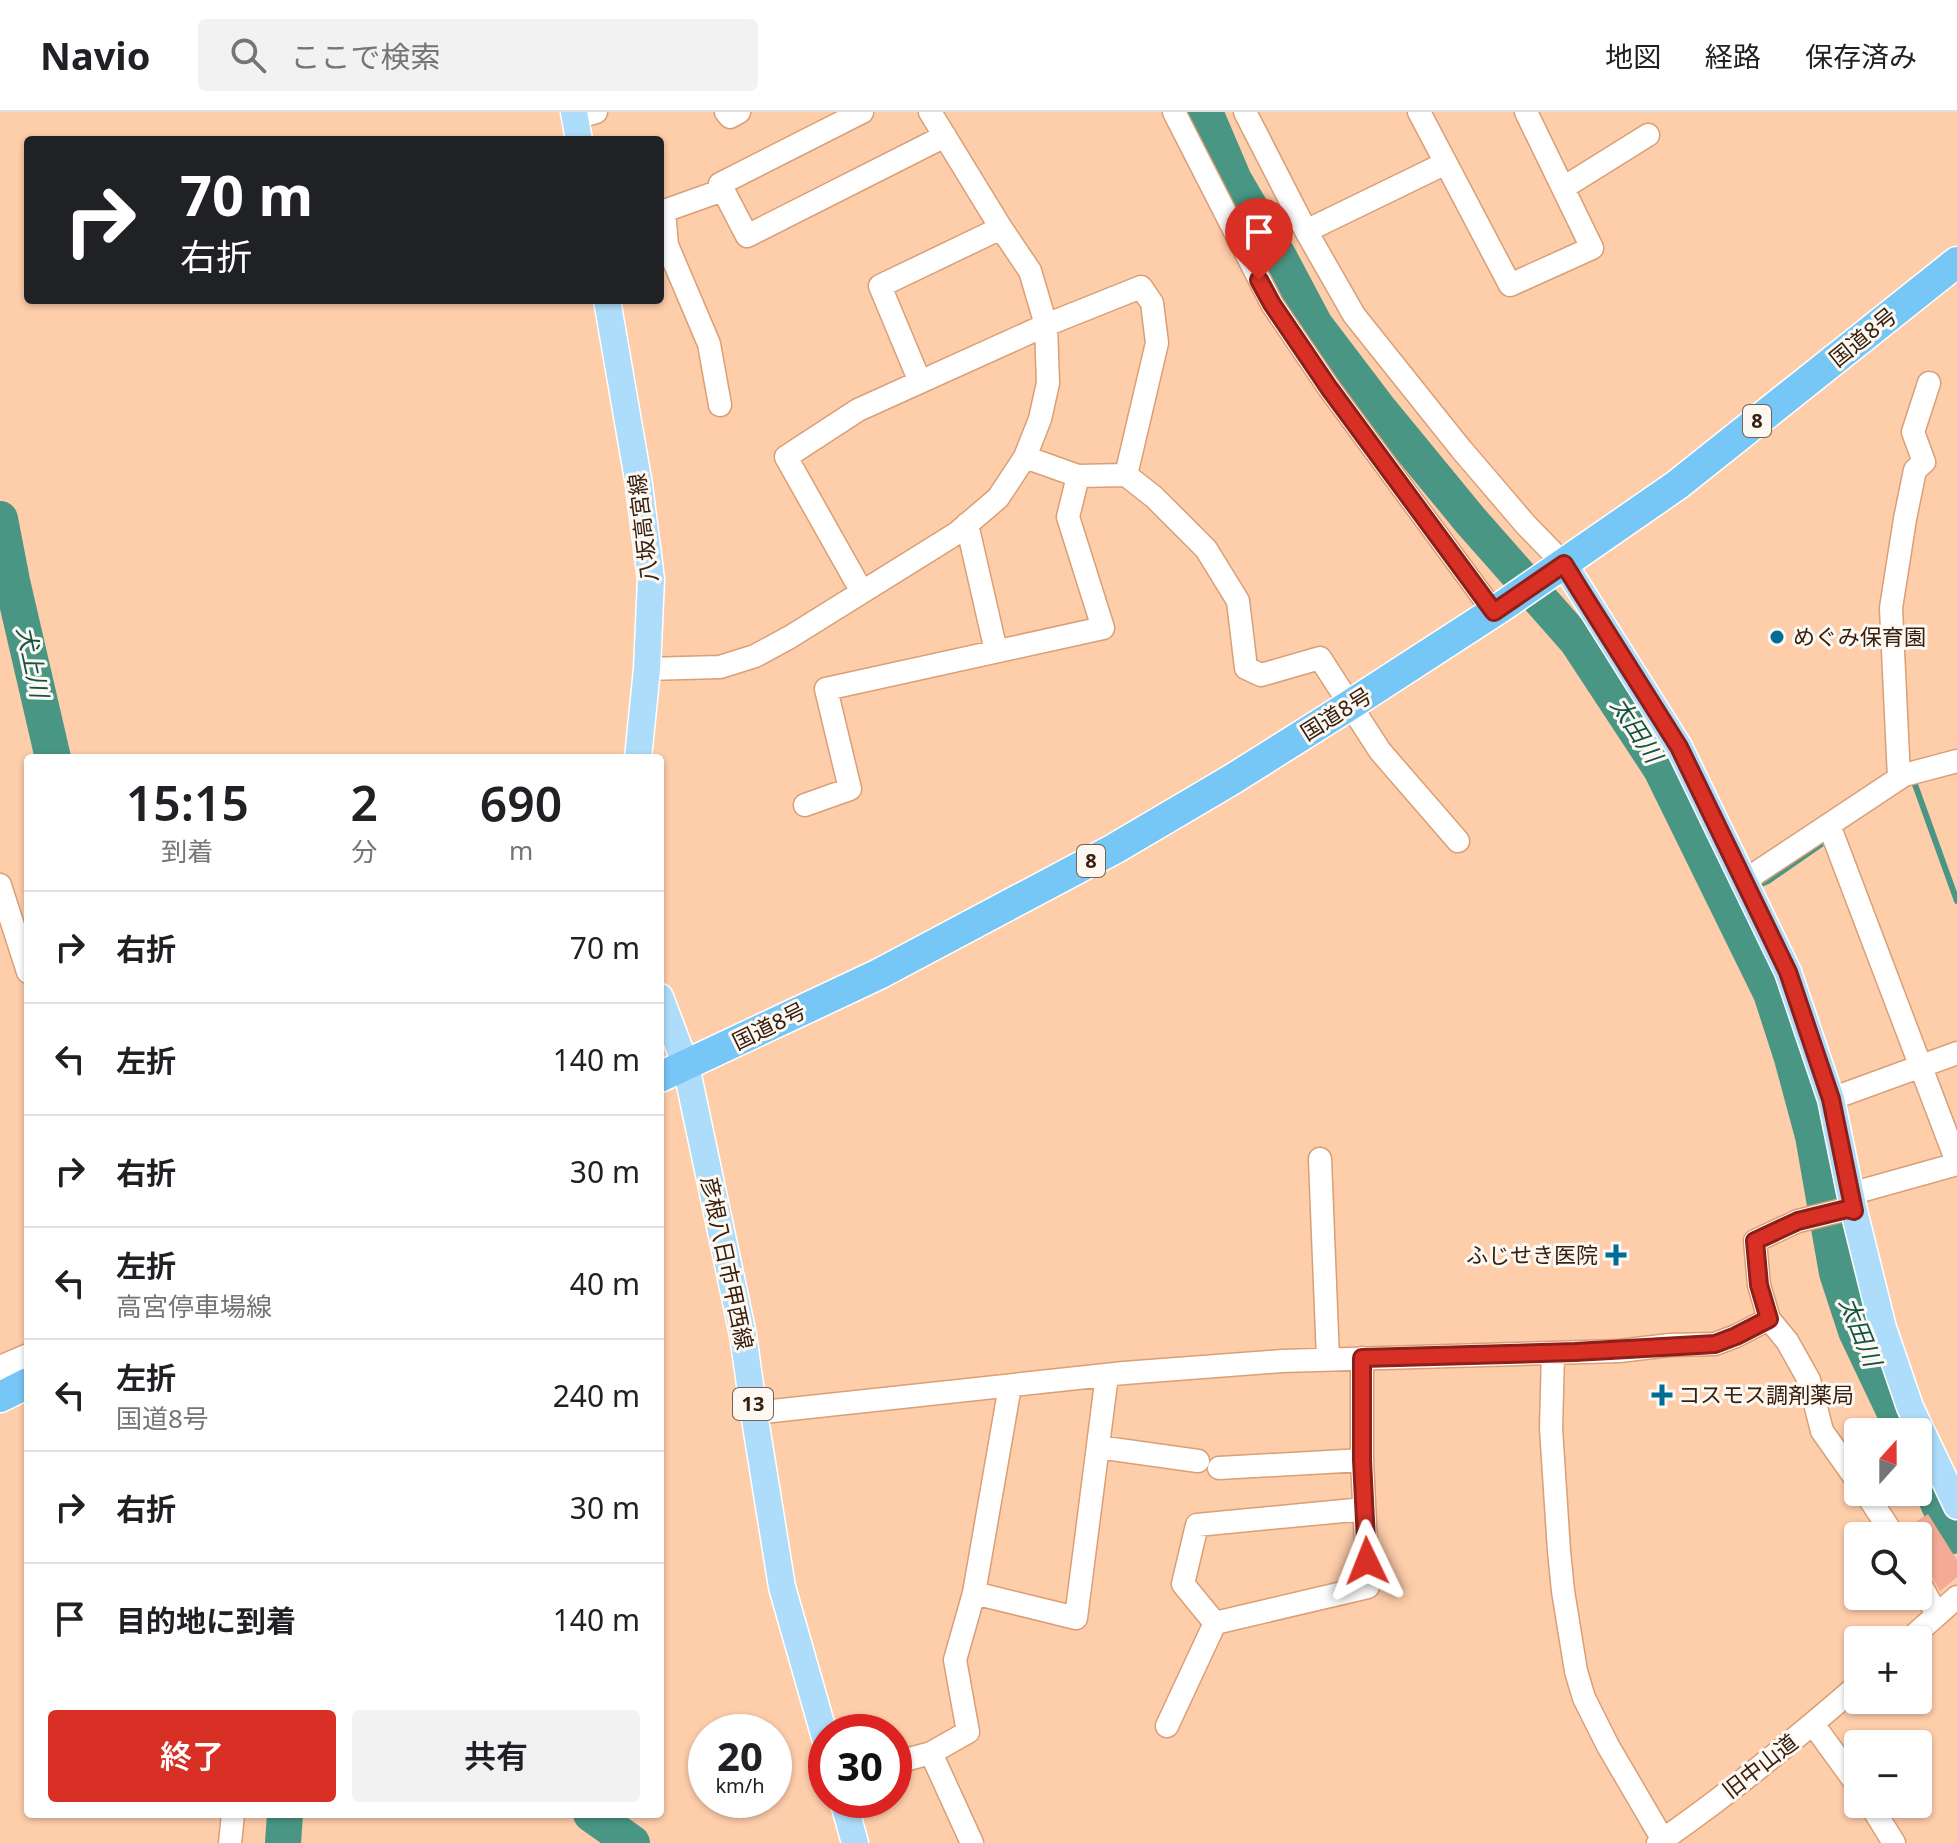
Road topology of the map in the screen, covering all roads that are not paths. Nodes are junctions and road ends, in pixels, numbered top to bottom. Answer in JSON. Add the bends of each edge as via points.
{"nodes":[{"id":1,"x":726,"y":112,"type":"edge"},
{"id":2,"x":739,"y":112,"type":"edge"},
{"id":3,"x":862,"y":112,"type":"edge"},
{"id":4,"x":930,"y":112,"type":"edge"},
{"id":5,"x":1174,"y":112,"type":"edge"},
{"id":6,"x":1245,"y":112,"type":"edge"},
{"id":7,"x":1419,"y":112,"type":"edge"},
{"id":8,"x":1526,"y":112,"type":"edge"},
{"id":9,"x":1648,"y":135,"type":"dead end"},
{"id":10,"x":945,"y":136,"type":"junction"},
{"id":11,"x":1446,"y":163,"type":"junction"},
{"id":12,"x":1563,"y":188,"type":"junction"},
{"id":13,"x":723,"y":190,"type":"junction"},
{"id":14,"x":1001,"y":228,"type":"junction"},
{"id":15,"x":1306,"y":231,"type":"junction"},
{"id":16,"x":1957,"y":262,"type":"edge"},
{"id":17,"x":608,"y":304,"type":"edge"},
{"id":18,"x":1046,"y":325,"type":"junction"},
{"id":19,"x":920,"y":382,"type":"junction"},
{"id":20,"x":1929,"y":383,"type":"dead end"},
{"id":21,"x":720,"y":405,"type":"dead end"},
{"id":22,"x":1025,"y":457,"type":"junction"},
{"id":23,"x":1126,"y":475,"type":"junction"},
{"id":24,"x":1078,"y":476,"type":"junction"},
{"id":25,"x":967,"y":524,"type":"junction"},
{"id":26,"x":1557,"y":568,"type":"junction"},
{"id":27,"x":862,"y":592,"type":"junction"},
{"id":28,"x":1497,"y":610,"type":"junction"},
{"id":29,"x":996,"y":651,"type":"junction"},
{"id":30,"x":647,"y":669,"type":"junction"},
{"id":31,"x":1350,"y":705,"type":"junction"},
{"id":32,"x":638,"y":754,"type":"edge"},
{"id":33,"x":1957,"y":761,"type":"edge"},
{"id":34,"x":1899,"y":778,"type":"junction"},
{"id":35,"x":805,"y":805,"type":"dead end"},
{"id":36,"x":1829,"y":826,"type":"junction"},
{"id":37,"x":1458,"y":841,"type":"dead end"},
{"id":38,"x":1744,"y":881,"type":"junction"},
{"id":39,"x":0,"y":885,"type":"edge"},
{"id":40,"x":24,"y":960,"type":"edge"},
{"id":41,"x":664,"y":1020,"type":"edge"},
{"id":42,"x":1957,"y":1053,"type":"edge"},
{"id":43,"x":1920,"y":1067,"type":"junction"},
{"id":44,"x":673,"y":1072,"type":"edge"},
{"id":45,"x":1831,"y":1099,"type":"junction"},
{"id":46,"x":1320,"y":1159,"type":"dead end"},
{"id":47,"x":1957,"y":1163,"type":"edge"},
{"id":48,"x":1850,"y":1205,"type":"junction"},
{"id":49,"x":1769,"y":1319,"type":"junction"},
{"id":50,"x":1553,"y":1353,"type":"junction"},
{"id":51,"x":24,"y":1357,"type":"edge"},
{"id":52,"x":1362,"y":1358,"type":"junction"},
{"id":53,"x":1328,"y":1359,"type":"junction"},
{"id":54,"x":0,"y":1367,"type":"edge"},
{"id":55,"x":1107,"y":1375,"type":"junction"},
{"id":56,"x":24,"y":1385,"type":"edge"},
{"id":57,"x":1010,"y":1386,"type":"junction"},
{"id":58,"x":0,"y":1397,"type":"edge"},
{"id":59,"x":754,"y":1413,"type":"junction"},
{"id":60,"x":1098,"y":1447,"type":"junction"},
{"id":61,"x":1362,"y":1460,"type":"junction"},
{"id":62,"x":1844,"y":1462,"type":"edge"},
{"id":63,"x":1957,"y":1506,"type":"edge"},
{"id":64,"x":1364,"y":1509,"type":"junction"},
{"id":65,"x":974,"y":1593,"type":"junction"},
{"id":66,"x":1957,"y":1597,"type":"edge"},
{"id":67,"x":1932,"y":1606,"type":"edge"},
{"id":68,"x":1937,"y":1615,"type":"junction"},
{"id":69,"x":1215,"y":1623,"type":"junction"},
{"id":70,"x":1925,"y":1626,"type":"edge"},
{"id":71,"x":1844,"y":1697,"type":"edge"},
{"id":72,"x":818,"y":1714,"type":"edge"},
{"id":73,"x":1813,"y":1724,"type":"junction"},
{"id":74,"x":1167,"y":1726,"type":"dead end"},
{"id":75,"x":931,"y":1753,"type":"junction"},
{"id":76,"x":912,"y":1758,"type":"edge"},
{"id":77,"x":1844,"y":1767,"type":"edge"},
{"id":78,"x":233,"y":1818,"type":"edge"},
{"id":79,"x":848,"y":1818,"type":"edge"},
{"id":80,"x":1879,"y":1818,"type":"edge"},
{"id":81,"x":1660,"y":1842,"type":"edge"},
{"id":82,"x":230,"y":1843,"type":"edge"},
{"id":83,"x":855,"y":1843,"type":"edge"},
{"id":84,"x":972,"y":1843,"type":"edge"},
{"id":85,"x":1894,"y":1843,"type":"edge"}],
"edges":[{"from":1,"to":2,"type":"street","via":[[730,117]]},
{"from":3,"to":13,"type":"street","via":[[720,184]]},
{"from":4,"to":10,"type":"street"},
{"from":5,"to":28,"type":"street","via":[[1272,304]]},
{"from":6,"to":15,"type":"street"},
{"from":7,"to":11,"type":"street"},
{"from":8,"to":12,"type":"street"},
{"from":9,"to":12,"type":"street"},
{"from":10,"to":13,"type":"street","via":[[747,236]]},
{"from":10,"to":14,"type":"street"},
{"from":11,"to":12,"type":"street","via":[[1510,285],[1592,248]]},
{"from":11,"to":15,"type":"street"},
{"from":13,"to":21,"type":"street","via":[[664,211],[667,245],[709,344]]},
{"from":14,"to":18,"type":"street","via":[[1030,271]]},
{"from":14,"to":19,"type":"street","via":[[880,286]]},
{"from":15,"to":26,"type":"street","via":[[1354,315]]},
{"from":16,"to":26,"type":"highway","name":"国道8号","number":"8","via":[[1677,485]]},
{"from":17,"to":30,"type":"main road","name":"八坂高宮線","via":[[651,579]]},
{"from":18,"to":19,"type":"street"},
{"from":18,"to":22,"type":"street","via":[[1048,383]]},
{"from":18,"to":23,"type":"street","via":[[1141,287],[1152,303],[1157,343]]},
{"from":19,"to":27,"type":"street","via":[[858,410],[786,457]]},
{"from":20,"to":34,"type":"street","via":[[1913,432],[1924,462],[1915,470],[1891,608]]},
{"from":22,"to":24,"type":"street"},
{"from":22,"to":25,"type":"street","via":[[998,498]]},
{"from":23,"to":24,"type":"street"},
{"from":23,"to":31,"type":"street","via":[[1206,549],[1238,601],[1246,668],[1261,675],[1320,658]]},
{"from":24,"to":29,"type":"street","via":[[1068,517],[1103,628]]},
{"from":25,"to":27,"type":"street"},
{"from":25,"to":29,"type":"street"},
{"from":26,"to":28,"type":"highway","name":"国道8号","number":"8"},
{"from":26,"to":38,"type":"main road","via":[[1679,747]]},
{"from":27,"to":30,"type":"street","via":[[755,656],[720,667]]},
{"from":28,"to":31,"type":"highway","name":"国道8号","number":"8"},
{"from":29,"to":35,"type":"street","via":[[826,689],[850,789]]},
{"from":30,"to":32,"type":"main road","name":"八坂高宮線"},
{"from":31,"to":37,"type":"street","via":[[1380,751]]},
{"from":31,"to":44,"type":"highway","name":"国道8号","number":"8","via":[[1114,849],[879,974]]},
{"from":33,"to":34,"type":"street"},
{"from":34,"to":36,"type":"street"},
{"from":36,"to":38,"type":"street"},
{"from":36,"to":43,"type":"street"},
{"from":38,"to":45,"type":"main road","via":[[1788,972]]},
{"from":39,"to":40,"type":"street"},
{"from":41,"to":44,"type":"main road"},
{"from":42,"to":43,"type":"street"},
{"from":43,"to":45,"type":"street"},
{"from":43,"to":47,"type":"street"},
{"from":44,"to":59,"type":"main road","name":"彦根八日市甲西線","number":"13","via":[[743,1335]]},
{"from":45,"to":48,"type":"main road"},
{"from":46,"to":53,"type":"street"},
{"from":47,"to":48,"type":"street"},
{"from":48,"to":49,"type":"street","via":[[1755,1241]]},
{"from":48,"to":63,"type":"main road","via":[[1910,1407]]},
{"from":49,"to":50,"type":"street","via":[[1715,1344]]},
{"from":49,"to":62,"type":"street","via":[[1809,1380],[1822,1431]]},
{"from":50,"to":52,"type":"street"},
{"from":50,"to":81,"type":"street","via":[[1551,1428],[1559,1551],[1576,1671],[1584,1698]]},
{"from":51,"to":54,"type":"street"},
{"from":52,"to":53,"type":"street"},
{"from":52,"to":61,"type":"street"},
{"from":53,"to":55,"type":"street"},
{"from":55,"to":57,"type":"street"},
{"from":55,"to":60,"type":"street"},
{"from":56,"to":58,"type":"highway"},
{"from":57,"to":59,"type":"street"},
{"from":57,"to":65,"type":"street"},
{"from":59,"to":72,"type":"main road","name":"彦根八日市甲西線","number":"13","via":[[782,1587]]},
{"from":60,"to":61,"type":"street","via":[[1208,1464]]},
{"from":60,"to":65,"type":"street","via":[[1076,1618]]},
{"from":61,"to":64,"type":"street"},
{"from":64,"to":69,"type":"street","via":[[1368,1587]]},
{"from":64,"to":69,"type":"street","via":[[1197,1525],[1183,1584]]},
{"from":65,"to":75,"type":"street","via":[[955,1660],[968,1732]]},
{"from":66,"to":68,"type":"street"},
{"from":67,"to":68,"type":"street"},
{"from":68,"to":70,"type":"street"},
{"from":69,"to":74,"type":"street"},
{"from":71,"to":73,"type":"street","name":"旧中山道"},
{"from":73,"to":77,"type":"street"},
{"from":73,"to":81,"type":"street","name":"旧中山道"},
{"from":75,"to":76,"type":"street"},
{"from":75,"to":84,"type":"street"},
{"from":78,"to":82,"type":"street"},
{"from":79,"to":83,"type":"main road"},
{"from":80,"to":85,"type":"street"}]}
